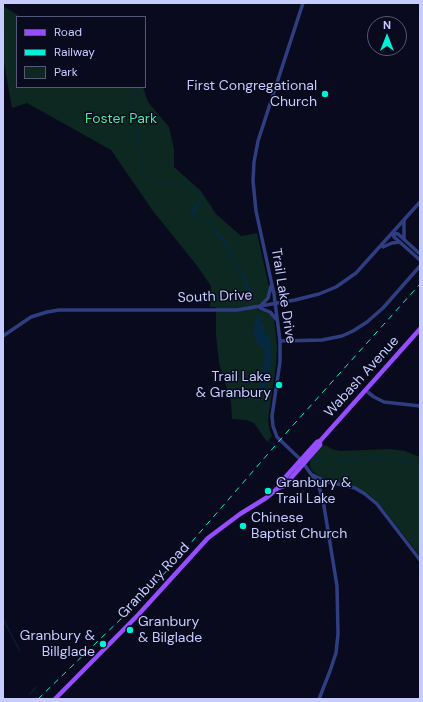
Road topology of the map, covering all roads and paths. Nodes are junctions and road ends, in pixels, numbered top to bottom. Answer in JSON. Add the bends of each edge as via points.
{"nodes":[{"id":1,"x":303,"y":3,"type":"edge"},
{"id":2,"x":420,"y":202,"type":"edge"},
{"id":3,"x":404,"y":220,"type":"junction"},
{"id":4,"x":393,"y":233,"type":"junction"},
{"id":5,"x":404,"y":240,"type":"junction"},
{"id":6,"x":400,"y":242,"type":"junction"},
{"id":7,"x":380,"y":248,"type":"junction"},
{"id":8,"x":420,"y":254,"type":"edge"},
{"id":9,"x":420,"y":260,"type":"edge"},
{"id":10,"x":420,"y":266,"type":"edge"},
{"id":11,"x":272,"y":285,"type":"junction"},
{"id":12,"x":275,"y":304,"type":"junction"},
{"id":13,"x":259,"y":307,"type":"junction"},
{"id":14,"x":278,"y":320,"type":"junction"},
{"id":15,"x":420,"y":328,"type":"edge"},
{"id":16,"x":3,"y":336,"type":"edge"},
{"id":17,"x":280,"y":341,"type":"junction"},
{"id":18,"x":365,"y":390,"type":"junction"},
{"id":19,"x":420,"y":406,"type":"edge"},
{"id":20,"x":303,"y":462,"type":"junction"},
{"id":21,"x":312,"y":474,"type":"junction"},
{"id":22,"x":328,"y":482,"type":"junction"},
{"id":23,"x":318,"y":484,"type":"junction"},
{"id":24,"x":420,"y":560,"type":"edge"},
{"id":25,"x":55,"y":699,"type":"edge"},
{"id":26,"x":319,"y":699,"type":"edge"}],
"edges":[{"from":1,"to":11,"type":"street","name":"Trail Lake Drive","via":[[262,127],[254,162],[254,197]]},
{"from":2,"to":3,"type":"street","name":"South Drive"},
{"from":3,"to":4,"type":"street","name":"South Drive"},
{"from":3,"to":5,"type":"street"},
{"from":4,"to":5,"type":"street"},
{"from":4,"to":6,"type":"street"},
{"from":4,"to":7,"type":"street","name":"South Drive"},
{"from":5,"to":8,"type":"street"},
{"from":6,"to":7,"type":"street"},
{"from":6,"to":9,"type":"street"},
{"from":7,"to":12,"type":"street","name":"South Drive","via":[[356,274],[336,287],[313,296]]},
{"from":10,"to":17,"type":"street","via":[[383,308],[352,331],[322,340]]},
{"from":11,"to":12,"type":"street","name":"Trail Lake Drive"},
{"from":11,"to":13,"type":"street","via":[[268,298]]},
{"from":12,"to":13,"type":"street","name":"South Drive"},
{"from":12,"to":14,"type":"street","name":"Trail Lake Drive"},
{"from":13,"to":14,"type":"street","via":[[270,312]]},
{"from":13,"to":16,"type":"street","name":"South Drive","via":[[232,310],[59,310],[31,317]]},
{"from":14,"to":17,"type":"street","name":"Trail Lake Drive"},
{"from":15,"to":18,"type":"main road","name":"Wabash Avenue"},
{"from":17,"to":20,"type":"street","name":"Trail Lake Drive","via":[[273,426],[277,437]]},
{"from":18,"to":19,"type":"street","via":[[384,402]]},
{"from":18,"to":20,"type":"main road","name":"Wabash Avenue","via":[[317,442]]},
{"from":20,"to":21,"type":"street","name":"Trail Lake Drive"},
{"from":20,"to":25,"type":"main road","name":"Granbury Road","via":[[266,498],[208,538],[138,615]]},
{"from":21,"to":22,"type":"street"},
{"from":21,"to":23,"type":"street","name":"Trail Lake Drive"},
{"from":22,"to":23,"type":"street"},
{"from":22,"to":24,"type":"street","via":[[355,488],[371,498]]},
{"from":23,"to":26,"type":"street","name":"Trail Lake Drive","via":[[337,586],[338,619],[336,653]]}]}
